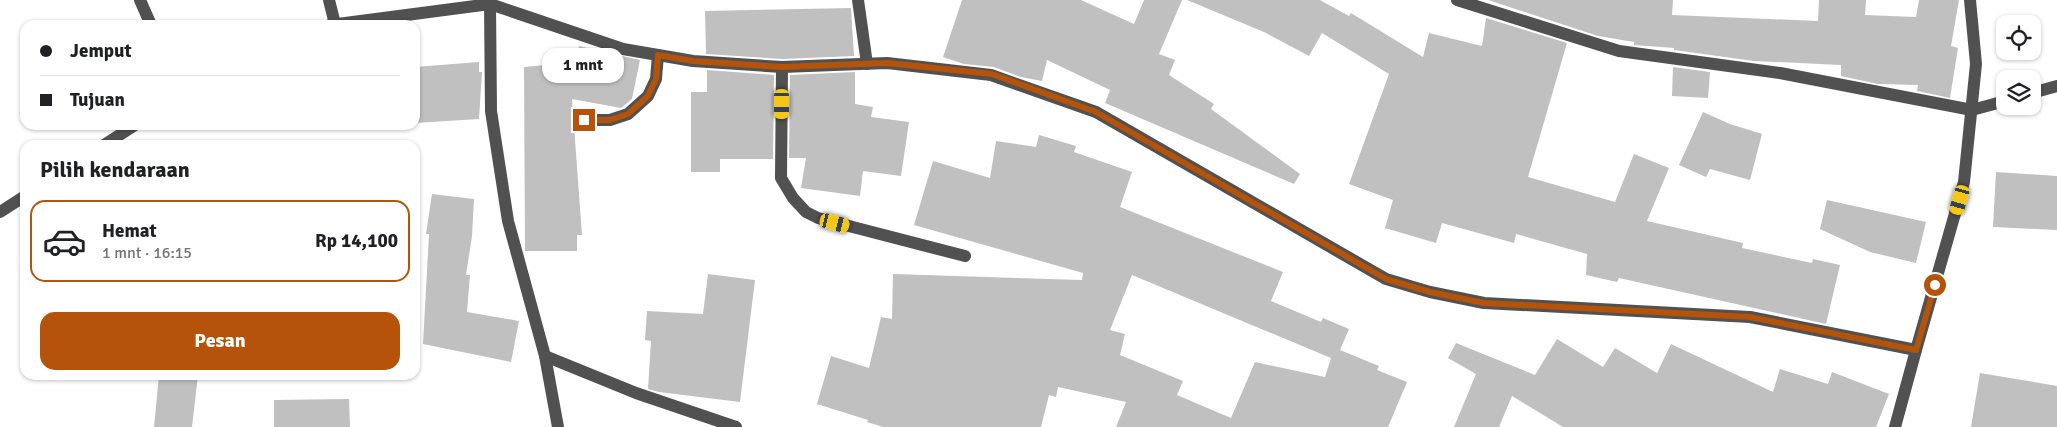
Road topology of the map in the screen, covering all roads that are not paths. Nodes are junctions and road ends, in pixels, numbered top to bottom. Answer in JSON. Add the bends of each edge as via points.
{"nodes":[{"id":1,"x":140,"y":0,"type":"edge"},
{"id":2,"x":329,"y":0,"type":"edge"},
{"id":3,"x":858,"y":0,"type":"edge"},
{"id":4,"x":1457,"y":0,"type":"edge"},
{"id":5,"x":1970,"y":0,"type":"edge"},
{"id":6,"x":490,"y":4,"type":"junction"},
{"id":7,"x":149,"y":20,"type":"edge"},
{"id":8,"x":332,"y":20,"type":"edge"},
{"id":9,"x":364,"y":20,"type":"edge"},
{"id":10,"x":658,"y":55,"type":"junction"},
{"id":11,"x":867,"y":64,"type":"junction"},
{"id":12,"x":782,"y":67,"type":"junction"},
{"id":13,"x":2057,"y":86,"type":"edge"},
{"id":14,"x":2041,"y":90,"type":"edge"},
{"id":15,"x":1996,"y":103,"type":"edge"},
{"id":16,"x":1972,"y":110,"type":"junction"},
{"id":17,"x":584,"y":120,"type":"dead end"},
{"id":18,"x":127,"y":130,"type":"edge"},
{"id":19,"x":112,"y":140,"type":"edge"},
{"id":20,"x":20,"y":199,"type":"edge"},
{"id":21,"x":0,"y":212,"type":"edge"},
{"id":22,"x":965,"y":256,"type":"dead end"},
{"id":23,"x":1916,"y":350,"type":"junction"},
{"id":24,"x":545,"y":356,"type":"junction"},
{"id":25,"x":558,"y":427,"type":"edge"},
{"id":26,"x":736,"y":427,"type":"edge"},
{"id":27,"x":1895,"y":427,"type":"edge"}],
"edges":[{"from":1,"to":7,"type":"street"},
{"from":2,"to":8,"type":"street"},
{"from":3,"to":11,"type":"street"},
{"from":4,"to":16,"type":"street","via":[[1619,51],[1780,73]]},
{"from":5,"to":16,"type":"street","via":[[1976,64]]},
{"from":6,"to":9,"type":"street"},
{"from":6,"to":10,"type":"street","via":[[623,49]]},
{"from":6,"to":24,"type":"street","via":[[491,111],[508,221]]},
{"from":10,"to":12,"type":"street","via":[[693,61]]},
{"from":10,"to":17,"type":"street","via":[[656,79],[648,96],[628,114],[610,120]]},
{"from":11,"to":12,"type":"street"},
{"from":11,"to":23,"type":"street","via":[[887,63],[992,74],[1096,112],[1386,279],[1430,292],[1484,303],[1750,317]]},
{"from":12,"to":22,"type":"street","via":[[781,178],[792,198],[806,212],[818,218]]},
{"from":13,"to":14,"type":"street"},
{"from":15,"to":16,"type":"street"},
{"from":16,"to":23,"type":"street","via":[[1964,182]]},
{"from":18,"to":19,"type":"street"},
{"from":20,"to":21,"type":"street"},
{"from":23,"to":27,"type":"street"},
{"from":24,"to":25,"type":"street"},
{"from":24,"to":26,"type":"street","via":[[636,393]]}]}
